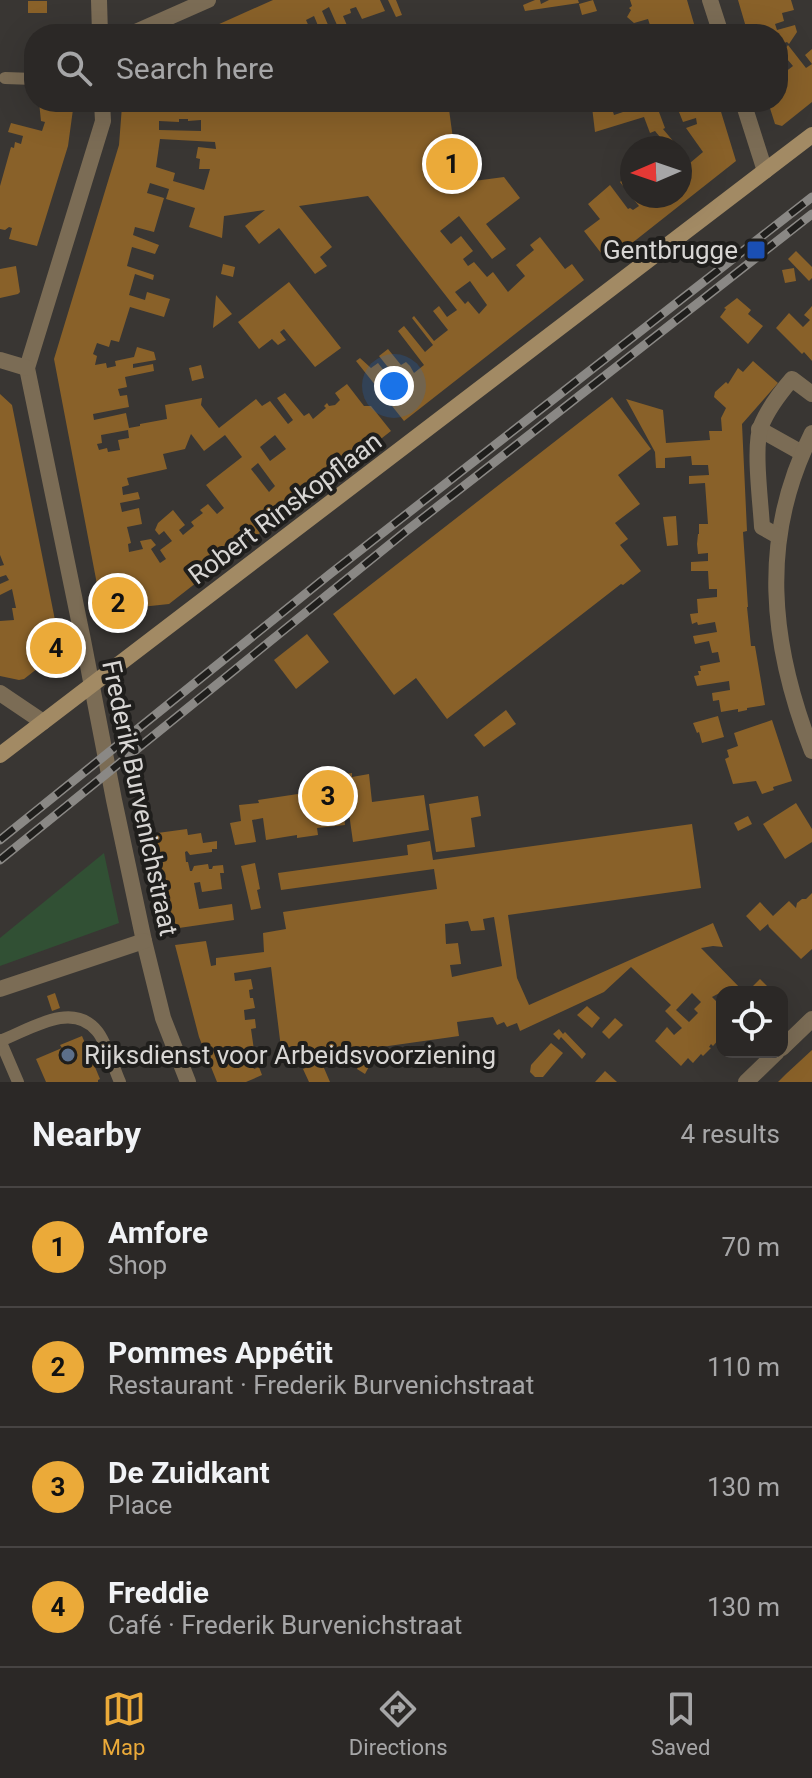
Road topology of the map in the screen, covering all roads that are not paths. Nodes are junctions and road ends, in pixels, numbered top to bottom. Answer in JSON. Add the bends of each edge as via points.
{"nodes":[{"id":1,"x":99,"y":0,"type":"edge"},
{"id":2,"x":208,"y":0,"type":"edge"},
{"id":3,"x":710,"y":0,"type":"edge"},
{"id":4,"x":100,"y":24,"type":"edge"},
{"id":5,"x":154,"y":24,"type":"edge"},
{"id":6,"x":718,"y":24,"type":"edge"},
{"id":7,"x":5,"y":78,"type":"dead end"},
{"id":8,"x":24,"y":79,"type":"edge"},
{"id":9,"x":103,"y":112,"type":"edge"},
{"id":10,"x":746,"y":112,"type":"edge"},
{"id":11,"x":812,"y":135,"type":"edge"},
{"id":12,"x":765,"y":171,"type":"junction"},
{"id":13,"x":0,"y":360,"type":"edge"},
{"id":14,"x":27,"y":368,"type":"junction"},
{"id":15,"x":812,"y":394,"type":"edge"},
{"id":16,"x":759,"y":429,"type":"junction"},
{"id":17,"x":812,"y":433,"type":"edge"},
{"id":18,"x":802,"y":453,"type":"junction"},
{"id":19,"x":778,"y":536,"type":"junction"},
{"id":20,"x":92,"y":685,"type":"junction"},
{"id":21,"x":0,"y":693,"type":"edge"},
{"id":22,"x":43,"y":722,"type":"junction"},
{"id":23,"x":812,"y":751,"type":"edge"},
{"id":24,"x":0,"y":755,"type":"edge"},
{"id":25,"x":144,"y":941,"type":"junction"},
{"id":26,"x":0,"y":989,"type":"edge"},
{"id":27,"x":812,"y":1019,"type":"edge"},
{"id":28,"x":0,"y":1041,"type":"edge"},
{"id":29,"x":788,"y":1042,"type":"edge"},
{"id":30,"x":771,"y":1058,"type":"edge"},
{"id":31,"x":18,"y":1082,"type":"edge"},
{"id":32,"x":120,"y":1082,"type":"edge"},
{"id":33,"x":188,"y":1082,"type":"edge"},
{"id":34,"x":746,"y":1082,"type":"edge"}],
"edges":[{"from":1,"to":4,"type":"street"},
{"from":2,"to":5,"type":"street"},
{"from":3,"to":6,"type":"street"},
{"from":7,"to":8,"type":"lane"},
{"from":9,"to":14,"type":"street","name":"Frederik Burvenichstraat"},
{"from":10,"to":12,"type":"street"},
{"from":11,"to":12,"type":"street","name":"Robert Rinskopflaan"},
{"from":12,"to":20,"type":"street","name":"Robert Rinskopflaan"},
{"from":13,"to":14,"type":"street"},
{"from":14,"to":20,"type":"street","name":"Frederik Burvenichstraat"},
{"from":15,"to":16,"type":"street","via":[[792,379]]},
{"from":16,"to":18,"type":"street"},
{"from":16,"to":19,"type":"street","via":[[762,527]]},
{"from":17,"to":18,"type":"street"},
{"from":18,"to":19,"type":"street"},
{"from":19,"to":23,"type":"street","via":[[780,639]]},
{"from":20,"to":22,"type":"street","name":"Robert Rinskopflaan"},
{"from":20,"to":25,"type":"street","name":"Frederik Burvenichstraat"},
{"from":21,"to":22,"type":"street"},
{"from":22,"to":24,"type":"street","name":"Robert Rinskopflaan"},
{"from":25,"to":26,"type":"street"},
{"from":25,"to":33,"type":"street","name":"Frederik Burvenichstraat","via":[[163,1018]]},
{"from":27,"to":29,"type":"street"},
{"from":28,"to":31,"type":"lane"},
{"from":28,"to":32,"type":"lane","via":[[70,1016],[99,1032]]},
{"from":30,"to":34,"type":"street"}]}
